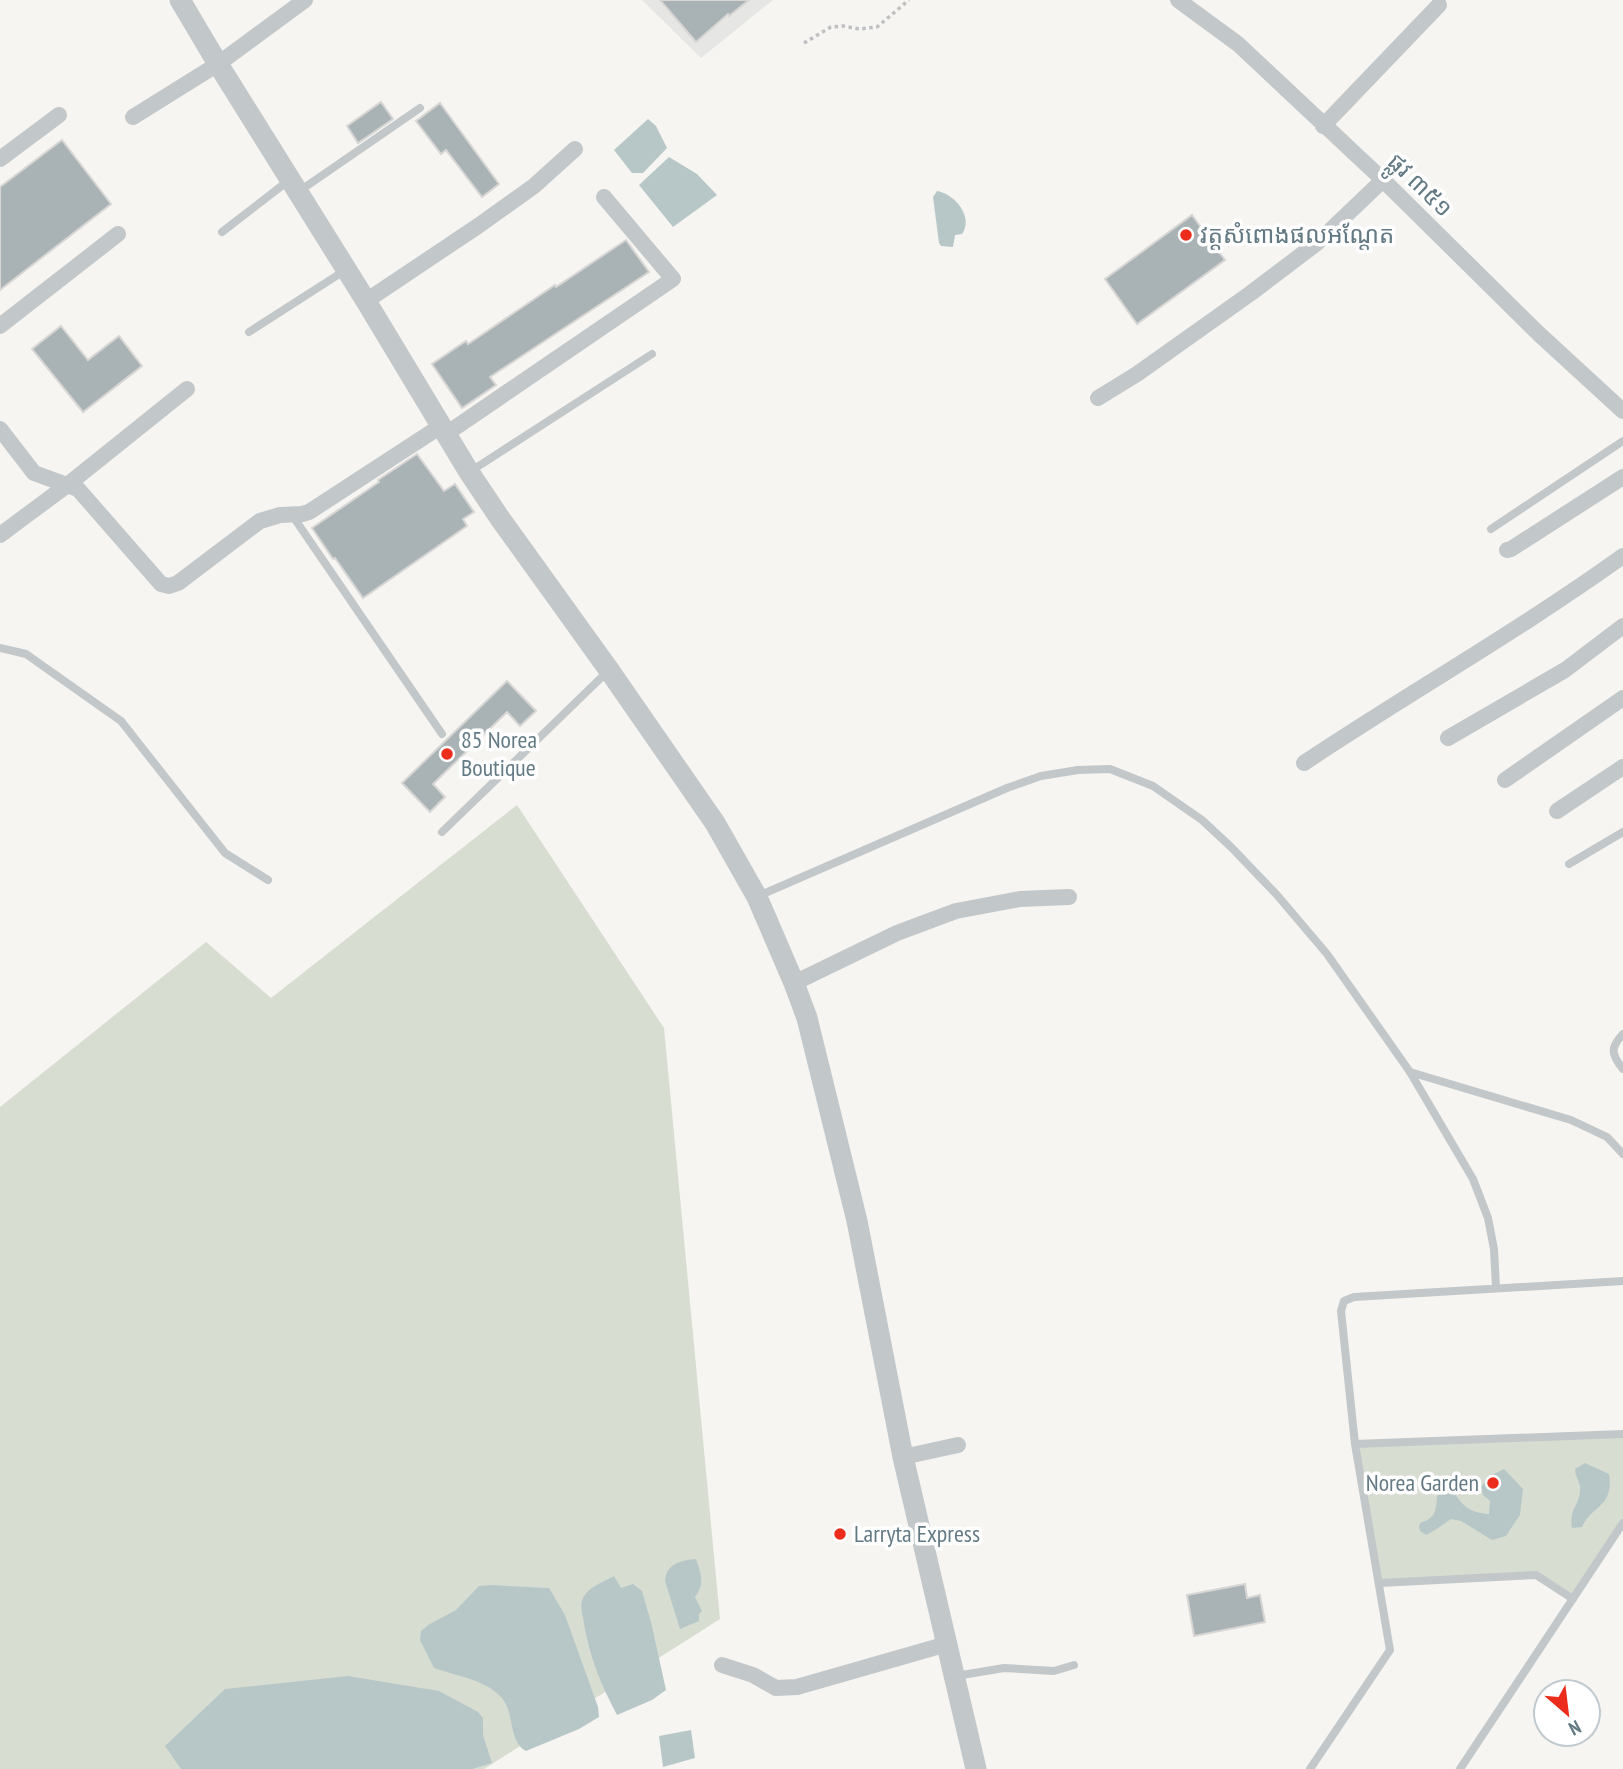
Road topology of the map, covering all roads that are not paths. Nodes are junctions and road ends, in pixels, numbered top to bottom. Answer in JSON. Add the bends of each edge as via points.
{"nodes":[{"id":1,"x":180,"y":0,"type":"edge"},
{"id":2,"x":305,"y":0,"type":"edge"},
{"id":3,"x":1178,"y":0,"type":"edge"},
{"id":4,"x":1439,"y":5,"type":"dead end"},
{"id":5,"x":218,"y":64,"type":"junction"},
{"id":6,"x":420,"y":108,"type":"dead end"},
{"id":7,"x":59,"y":114,"type":"dead end"},
{"id":8,"x":133,"y":117,"type":"dead end"},
{"id":9,"x":1324,"y":126,"type":"junction"},
{"id":10,"x":575,"y":149,"type":"dead end"},
{"id":11,"x":0,"y":159,"type":"edge"},
{"id":12,"x":1383,"y":180,"type":"junction"},
{"id":13,"x":294,"y":186,"type":"junction"},
{"id":14,"x":604,"y":197,"type":"dead end"},
{"id":15,"x":222,"y":232,"type":"dead end"},
{"id":16,"x":118,"y":234,"type":"dead end"},
{"id":17,"x":347,"y":270,"type":"junction"},
{"id":18,"x":366,"y":301,"type":"junction"},
{"id":19,"x":0,"y":326,"type":"edge"},
{"id":20,"x":249,"y":332,"type":"dead end"},
{"id":21,"x":652,"y":354,"type":"dead end"},
{"id":22,"x":187,"y":389,"type":"dead end"},
{"id":23,"x":1098,"y":398,"type":"dead end"},
{"id":24,"x":1623,"y":411,"type":"edge"},
{"id":25,"x":0,"y":429,"type":"edge"},
{"id":26,"x":443,"y":430,"type":"junction"},
{"id":27,"x":1623,"y":441,"type":"edge"},
{"id":28,"x":469,"y":472,"type":"junction"},
{"id":29,"x":1623,"y":477,"type":"edge"},
{"id":30,"x":66,"y":485,"type":"junction"},
{"id":31,"x":292,"y":515,"type":"junction"},
{"id":32,"x":1491,"y":529,"type":"dead end"},
{"id":33,"x":0,"y":535,"type":"edge"},
{"id":34,"x":1507,"y":550,"type":"dead end"},
{"id":35,"x":1623,"y":556,"type":"edge"},
{"id":36,"x":1623,"y":626,"type":"edge"},
{"id":37,"x":0,"y":648,"type":"edge"},
{"id":38,"x":609,"y":670,"type":"junction"},
{"id":39,"x":1623,"y":698,"type":"edge"},
{"id":40,"x":442,"y":734,"type":"dead end"},
{"id":41,"x":1448,"y":738,"type":"dead end"},
{"id":42,"x":1304,"y":763,"type":"dead end"},
{"id":43,"x":1623,"y":767,"type":"edge"},
{"id":44,"x":1505,"y":780,"type":"dead end"},
{"id":45,"x":1557,"y":811,"type":"dead end"},
{"id":46,"x":442,"y":832,"type":"dead end"},
{"id":47,"x":1623,"y":832,"type":"edge"},
{"id":48,"x":1569,"y":864,"type":"dead end"},
{"id":49,"x":268,"y":880,"type":"dead end"},
{"id":50,"x":757,"y":897,"type":"junction"},
{"id":51,"x":1069,"y":897,"type":"dead end"},
{"id":52,"x":794,"y":983,"type":"junction"},
{"id":53,"x":1623,"y":1034,"type":"edge"},
{"id":54,"x":1623,"y":1069,"type":"edge"},
{"id":55,"x":1410,"y":1072,"type":"junction"},
{"id":56,"x":1623,"y":1154,"type":"edge"},
{"id":57,"x":1623,"y":1281,"type":"edge"},
{"id":58,"x":1496,"y":1287,"type":"junction"},
{"id":59,"x":1623,"y":1434,"type":"edge"},
{"id":60,"x":1355,"y":1444,"type":"junction"},
{"id":61,"x":958,"y":1445,"type":"dead end"},
{"id":62,"x":903,"y":1457,"type":"junction"},
{"id":63,"x":1623,"y":1523,"type":"edge"},
{"id":64,"x":1380,"y":1583,"type":"junction"},
{"id":65,"x":1573,"y":1599,"type":"junction"},
{"id":66,"x":947,"y":1644,"type":"junction"},
{"id":67,"x":722,"y":1665,"type":"dead end"},
{"id":68,"x":1074,"y":1665,"type":"dead end"},
{"id":69,"x":955,"y":1676,"type":"junction"},
{"id":70,"x":975,"y":1768,"type":"edge"},
{"id":71,"x":1310,"y":1769,"type":"edge"},
{"id":72,"x":1460,"y":1769,"type":"edge"}],
"edges":[{"from":1,"to":5,"type":"street"},
{"from":2,"to":5,"type":"street"},
{"from":3,"to":9,"type":"street","name":"ផ្លូវ ៣៥១","via":[[1238,44]]},
{"from":4,"to":9,"type":"street"},
{"from":5,"to":8,"type":"street"},
{"from":5,"to":13,"type":"street"},
{"from":6,"to":13,"type":"lane"},
{"from":7,"to":11,"type":"street"},
{"from":9,"to":12,"type":"street","name":"ផ្លូវ ៣៥១"},
{"from":10,"to":18,"type":"street","via":[[534,186]]},
{"from":12,"to":23,"type":"street","via":[[1317,243]]},
{"from":12,"to":24,"type":"street","name":"ផ្លូវ ៣៥១"},
{"from":13,"to":15,"type":"lane"},
{"from":13,"to":17,"type":"street"},
{"from":14,"to":26,"type":"street","via":[[673,279]]},
{"from":16,"to":19,"type":"street"},
{"from":17,"to":18,"type":"street"},
{"from":17,"to":20,"type":"lane"},
{"from":18,"to":26,"type":"street"},
{"from":21,"to":28,"type":"lane"},
{"from":22,"to":30,"type":"street"},
{"from":25,"to":30,"type":"street","via":[[34,473]]},
{"from":26,"to":28,"type":"street"},
{"from":26,"to":31,"type":"street","via":[[309,512]]},
{"from":27,"to":32,"type":"lane"},
{"from":28,"to":38,"type":"street"},
{"from":29,"to":34,"type":"street"},
{"from":30,"to":31,"type":"street","via":[[78,489],[160,584],[169,586],[260,521]]},
{"from":30,"to":33,"type":"street"},
{"from":31,"to":40,"type":"lane"},
{"from":35,"to":42,"type":"street"},
{"from":36,"to":41,"type":"street","via":[[1565,670]]},
{"from":37,"to":49,"type":"lane","via":[[26,654],[121,721],[225,853]]},
{"from":38,"to":46,"type":"lane"},
{"from":38,"to":50,"type":"street","via":[[715,823]]},
{"from":39,"to":44,"type":"street"},
{"from":43,"to":45,"type":"street"},
{"from":47,"to":48,"type":"lane"},
{"from":50,"to":52,"type":"street"},
{"from":50,"to":55,"type":"lane","via":[[1007,788],[1041,776],[1110,769],[1153,786],[1231,847],[1326,954]]},
{"from":51,"to":52,"type":"street","via":[[1020,899],[956,911],[897,933]]},
{"from":52,"to":62,"type":"street","via":[[807,1018],[857,1221]]},
{"from":53,"to":54,"type":"lane","via":[[1613,1054]]},
{"from":55,"to":56,"type":"lane","via":[[1572,1120],[1607,1137]]},
{"from":55,"to":58,"type":"lane","via":[[1473,1179],[1488,1218]]},
{"from":57,"to":58,"type":"lane"},
{"from":58,"to":60,"type":"lane","via":[[1345,1301],[1341,1311]]},
{"from":59,"to":60,"type":"lane"},
{"from":60,"to":64,"type":"lane"},
{"from":61,"to":62,"type":"street"},
{"from":62,"to":66,"type":"street"},
{"from":63,"to":65,"type":"lane"},
{"from":64,"to":65,"type":"lane","via":[[1536,1576]]},
{"from":64,"to":71,"type":"lane","via":[[1390,1650]]},
{"from":65,"to":72,"type":"lane"},
{"from":66,"to":67,"type":"street","via":[[797,1687],[776,1688]]},
{"from":66,"to":69,"type":"street"},
{"from":68,"to":69,"type":"lane","via":[[1054,1671],[1004,1668]]},
{"from":69,"to":70,"type":"street"}]}
